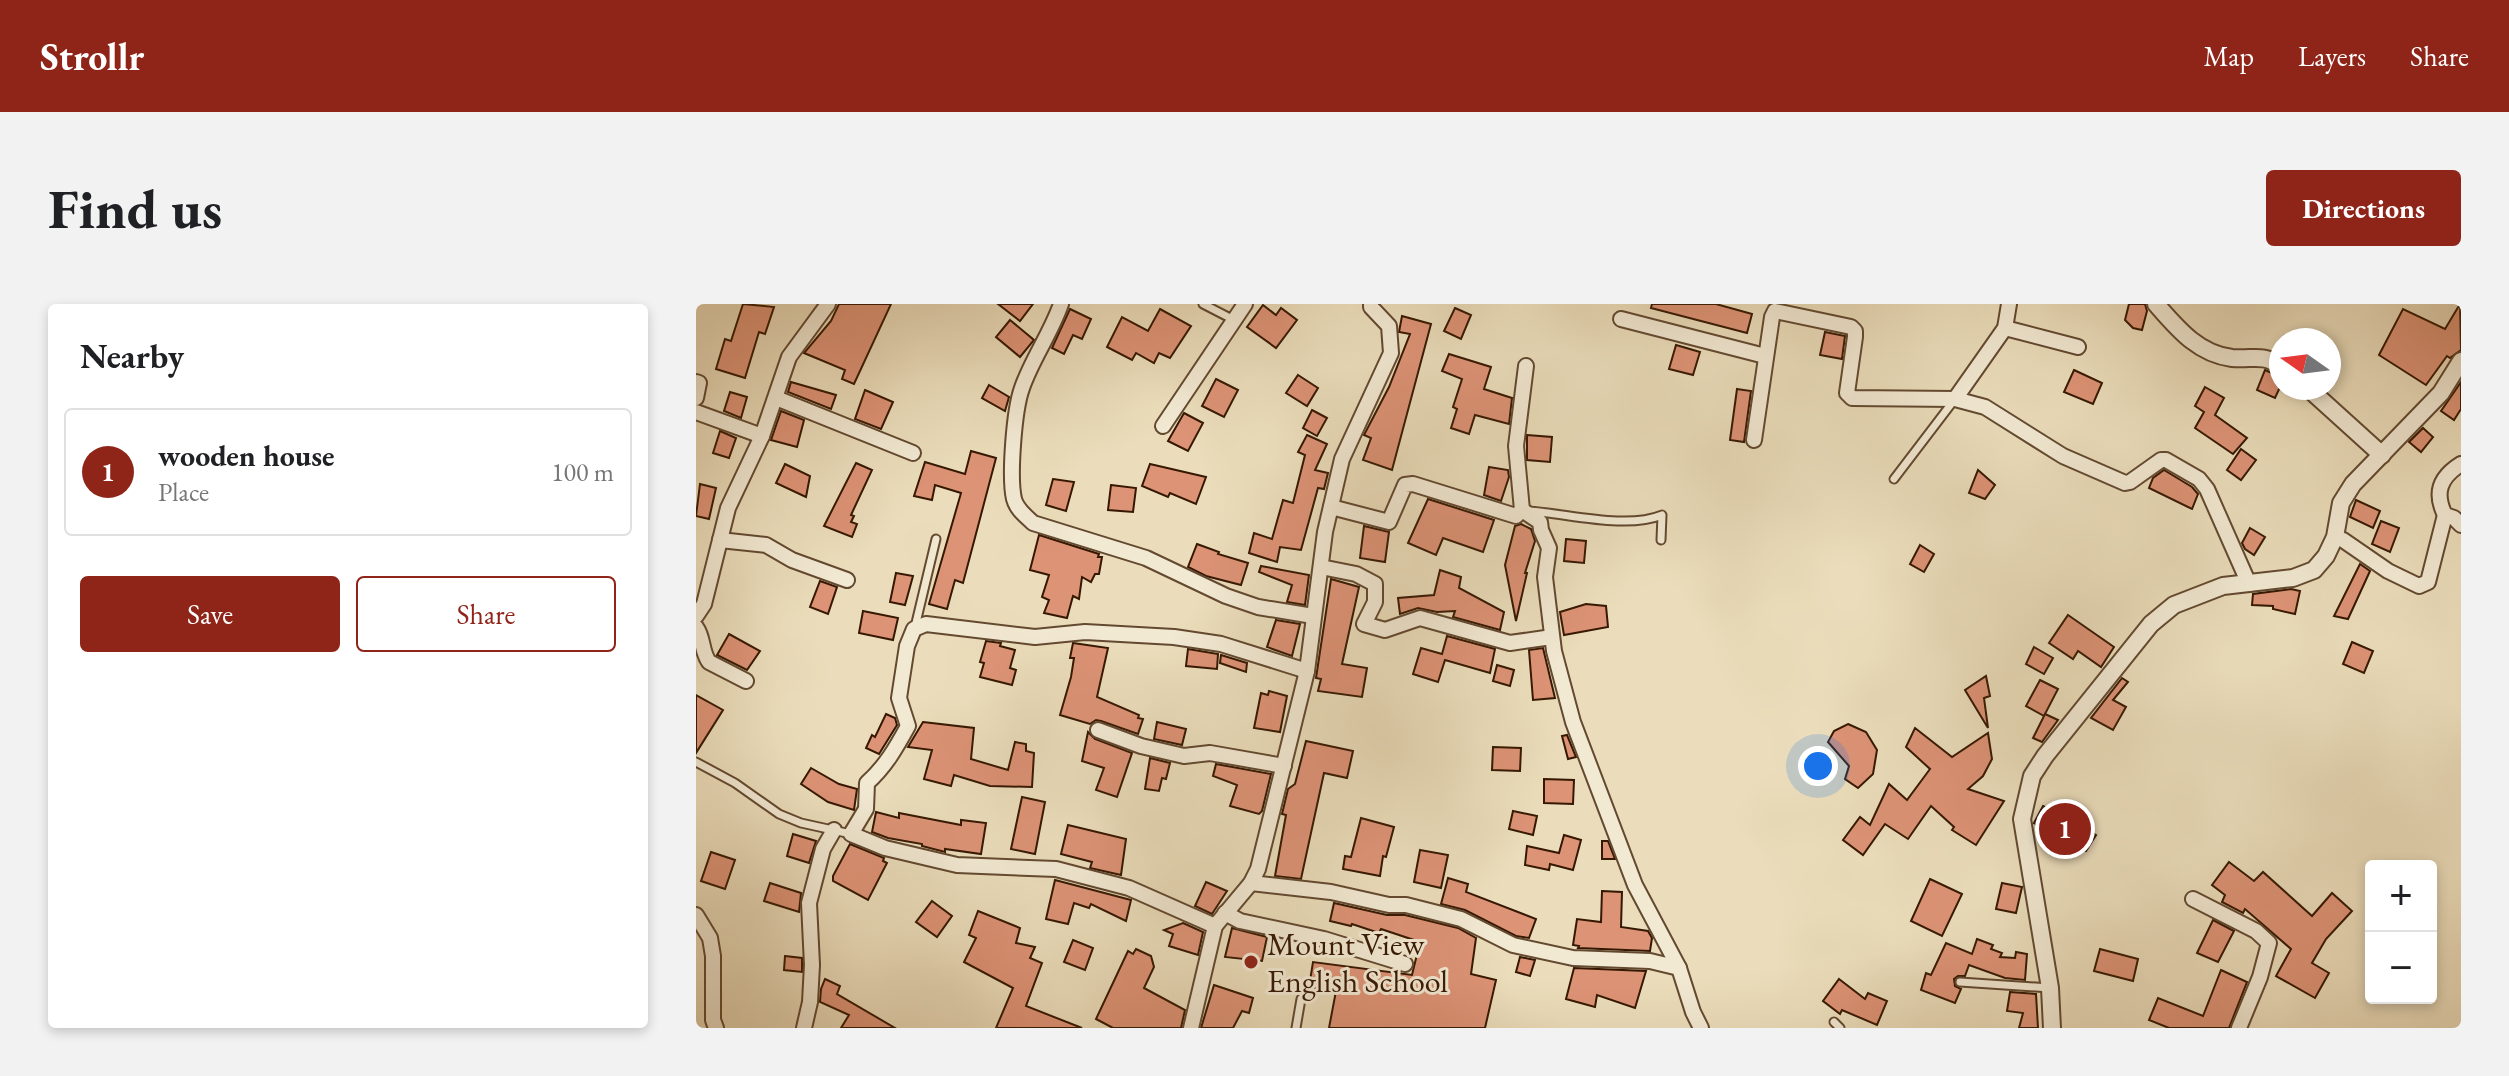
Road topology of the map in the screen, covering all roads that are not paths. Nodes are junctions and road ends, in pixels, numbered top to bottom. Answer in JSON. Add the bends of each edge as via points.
{"nodes":[{"id":1,"x":828,"y":304,"type":"edge"},
{"id":2,"x":1061,"y":304,"type":"edge"},
{"id":3,"x":1203,"y":304,"type":"edge"},
{"id":4,"x":1245,"y":304,"type":"edge"},
{"id":5,"x":1371,"y":304,"type":"edge"},
{"id":6,"x":2009,"y":304,"type":"edge"},
{"id":7,"x":2156,"y":304,"type":"edge"},
{"id":8,"x":1621,"y":319,"type":"dead end"},
{"id":9,"x":1234,"y":320,"type":"junction"},
{"id":10,"x":2005,"y":328,"type":"junction"},
{"id":11,"x":2078,"y":347,"type":"dead end"},
{"id":12,"x":1765,"y":356,"type":"junction"},
{"id":13,"x":2269,"y":361,"type":"edge"},
{"id":14,"x":2461,"y":361,"type":"edge"},
{"id":15,"x":1526,"y":366,"type":"dead end"},
{"id":16,"x":696,"y":382,"type":"edge"},
{"id":17,"x":696,"y":398,"type":"edge"},
{"id":18,"x":776,"y":398,"type":"junction"},
{"id":19,"x":1955,"y":399,"type":"junction"},
{"id":20,"x":2321,"y":400,"type":"edge"},
{"id":21,"x":696,"y":412,"type":"edge"},
{"id":22,"x":1163,"y":426,"type":"dead end"},
{"id":23,"x":762,"y":436,"type":"junction"},
{"id":24,"x":1754,"y":440,"type":"dead end"},
{"id":25,"x":913,"y":453,"type":"dead end"},
{"id":26,"x":2382,"y":455,"type":"junction"},
{"id":27,"x":2461,"y":464,"type":"edge"},
{"id":28,"x":1894,"y":479,"type":"dead end"},
{"id":29,"x":1331,"y":507,"type":"junction"},
{"id":30,"x":1522,"y":510,"type":"junction"},
{"id":31,"x":2445,"y":515,"type":"junction"},
{"id":32,"x":2461,"y":525,"type":"edge"},
{"id":33,"x":2335,"y":537,"type":"junction"},
{"id":34,"x":936,"y":539,"type":"dead end"},
{"id":35,"x":720,"y":540,"type":"junction"},
{"id":36,"x":1661,"y":540,"type":"dead end"},
{"id":37,"x":1321,"y":567,"type":"junction"},
{"id":38,"x":847,"y":580,"type":"dead end"},
{"id":39,"x":2249,"y":584,"type":"junction"},
{"id":40,"x":699,"y":607,"type":"edge"},
{"id":41,"x":1313,"y":616,"type":"junction"},
{"id":42,"x":696,"y":627,"type":"edge"},
{"id":43,"x":914,"y":629,"type":"junction"},
{"id":44,"x":1552,"y":637,"type":"junction"},
{"id":45,"x":1307,"y":671,"type":"junction"},
{"id":46,"x":746,"y":681,"type":"dead end"},
{"id":47,"x":1098,"y":730,"type":"dead end"},
{"id":48,"x":696,"y":762,"type":"edge"},
{"id":49,"x":1284,"y":766,"type":"junction"},
{"id":50,"x":834,"y":830,"type":"junction"},
{"id":51,"x":851,"y":834,"type":"junction"},
{"id":52,"x":1251,"y":883,"type":"junction"},
{"id":53,"x":2193,"y":899,"type":"dead end"},
{"id":54,"x":1225,"y":913,"type":"junction"},
{"id":55,"x":696,"y":915,"type":"edge"},
{"id":56,"x":1215,"y":926,"type":"junction"},
{"id":57,"x":1405,"y":964,"type":"dead end"},
{"id":58,"x":1679,"y":968,"type":"junction"},
{"id":59,"x":1960,"y":982,"type":"dead end"},
{"id":60,"x":2050,"y":988,"type":"junction"},
{"id":61,"x":1301,"y":999,"type":"dead end"},
{"id":62,"x":716,"y":1028,"type":"edge"},
{"id":63,"x":804,"y":1028,"type":"edge"},
{"id":64,"x":1191,"y":1028,"type":"edge"},
{"id":65,"x":1296,"y":1028,"type":"edge"},
{"id":66,"x":1701,"y":1028,"type":"edge"},
{"id":67,"x":2052,"y":1028,"type":"edge"},
{"id":68,"x":2239,"y":1028,"type":"edge"}],
"edges":[{"from":1,"to":18,"type":"street","via":[[789,357]]},
{"from":2,"to":41,"type":"street","via":[[1018,403],[1014,499],[1021,512],[1033,523],[1146,558],[1226,596]]},
{"from":3,"to":9,"type":"lane"},
{"from":4,"to":9,"type":"street"},
{"from":5,"to":29,"type":"street","via":[[1389,326],[1391,353],[1342,459]]},
{"from":6,"to":10,"type":"street"},
{"from":7,"to":13,"type":"street","via":[[2186,337],[2214,353]]},
{"from":8,"to":12,"type":"street"},
{"from":9,"to":22,"type":"street"},
{"from":10,"to":11,"type":"street"},
{"from":10,"to":19,"type":"street"},
{"from":12,"to":19,"type":"street","via":[[1775,311],[1851,327],[1855,337],[1847,393],[1852,398]]},
{"from":12,"to":24,"type":"street"},
{"from":14,"to":26,"type":"street","via":[[2441,393]]},
{"from":15,"to":30,"type":"street","via":[[1516,446]]},
{"from":16,"to":17,"type":"street"},
{"from":18,"to":23,"type":"street"},
{"from":18,"to":25,"type":"street"},
{"from":19,"to":28,"type":"lane"},
{"from":19,"to":39,"type":"street","via":[[1985,407],[2063,456],[2125,483],[2161,460],[2199,479]]},
{"from":20,"to":26,"type":"street"},
{"from":21,"to":23,"type":"street"},
{"from":23,"to":35,"type":"street","via":[[728,508]]},
{"from":26,"to":33,"type":"street","via":[[2341,503]]},
{"from":27,"to":31,"type":"street","via":[[2439,490],[2438,503]]},
{"from":29,"to":30,"type":"street","via":[[1389,522],[1405,485],[1413,484],[1516,516]]},
{"from":29,"to":37,"type":"street"},
{"from":30,"to":36,"type":"lane","via":[[1606,521],[1662,515]]},
{"from":30,"to":44,"type":"street","via":[[1540,522],[1549,548],[1545,577]]},
{"from":31,"to":32,"type":"street"},
{"from":31,"to":33,"type":"street","via":[[2428,582],[2419,586]]},
{"from":33,"to":39,"type":"street","via":[[2314,570]]},
{"from":34,"to":43,"type":"lane"},
{"from":35,"to":38,"type":"street","via":[[766,545]]},
{"from":35,"to":40,"type":"street"},
{"from":37,"to":41,"type":"street"},
{"from":37,"to":44,"type":"street","via":[[1375,584],[1375,602],[1364,624],[1385,630],[1420,618],[1510,643]]},
{"from":39,"to":60,"type":"street","via":[[2223,586],[2174,605],[2151,624],[2032,776],[2022,819]]},
{"from":41,"to":45,"type":"street"},
{"from":42,"to":46,"type":"street","via":[[709,662]]},
{"from":43,"to":45,"type":"street","via":[[926,624],[1035,637],[1085,632],[1174,637],[1221,644]]},
{"from":43,"to":51,"type":"street","via":[[899,698],[908,726],[867,783],[866,809]]},
{"from":44,"to":58,"type":"street","via":[[1573,722],[1622,852]]},
{"from":45,"to":49,"type":"street"},
{"from":47,"to":49,"type":"street","via":[[1184,756],[1210,753]]},
{"from":48,"to":50,"type":"lane","via":[[779,814]]},
{"from":49,"to":52,"type":"street"},
{"from":50,"to":51,"type":"lane"},
{"from":50,"to":63,"type":"street","via":[[823,849],[809,903],[812,965]]},
{"from":51,"to":56,"type":"street","via":[[957,865],[1056,869],[1100,880]]},
{"from":52,"to":54,"type":"street"},
{"from":52,"to":58,"type":"street","via":[[1406,905],[1461,919],[1513,945],[1573,958],[1650,961]]},
{"from":53,"to":68,"type":"street","via":[[2269,943]]},
{"from":54,"to":56,"type":"street"},
{"from":54,"to":57,"type":"street"},
{"from":55,"to":62,"type":"street","via":[[710,938]]},
{"from":56,"to":64,"type":"street"},
{"from":58,"to":66,"type":"street"},
{"from":59,"to":60,"type":"lane"},
{"from":60,"to":67,"type":"street"},
{"from":61,"to":65,"type":"lane"}]}
